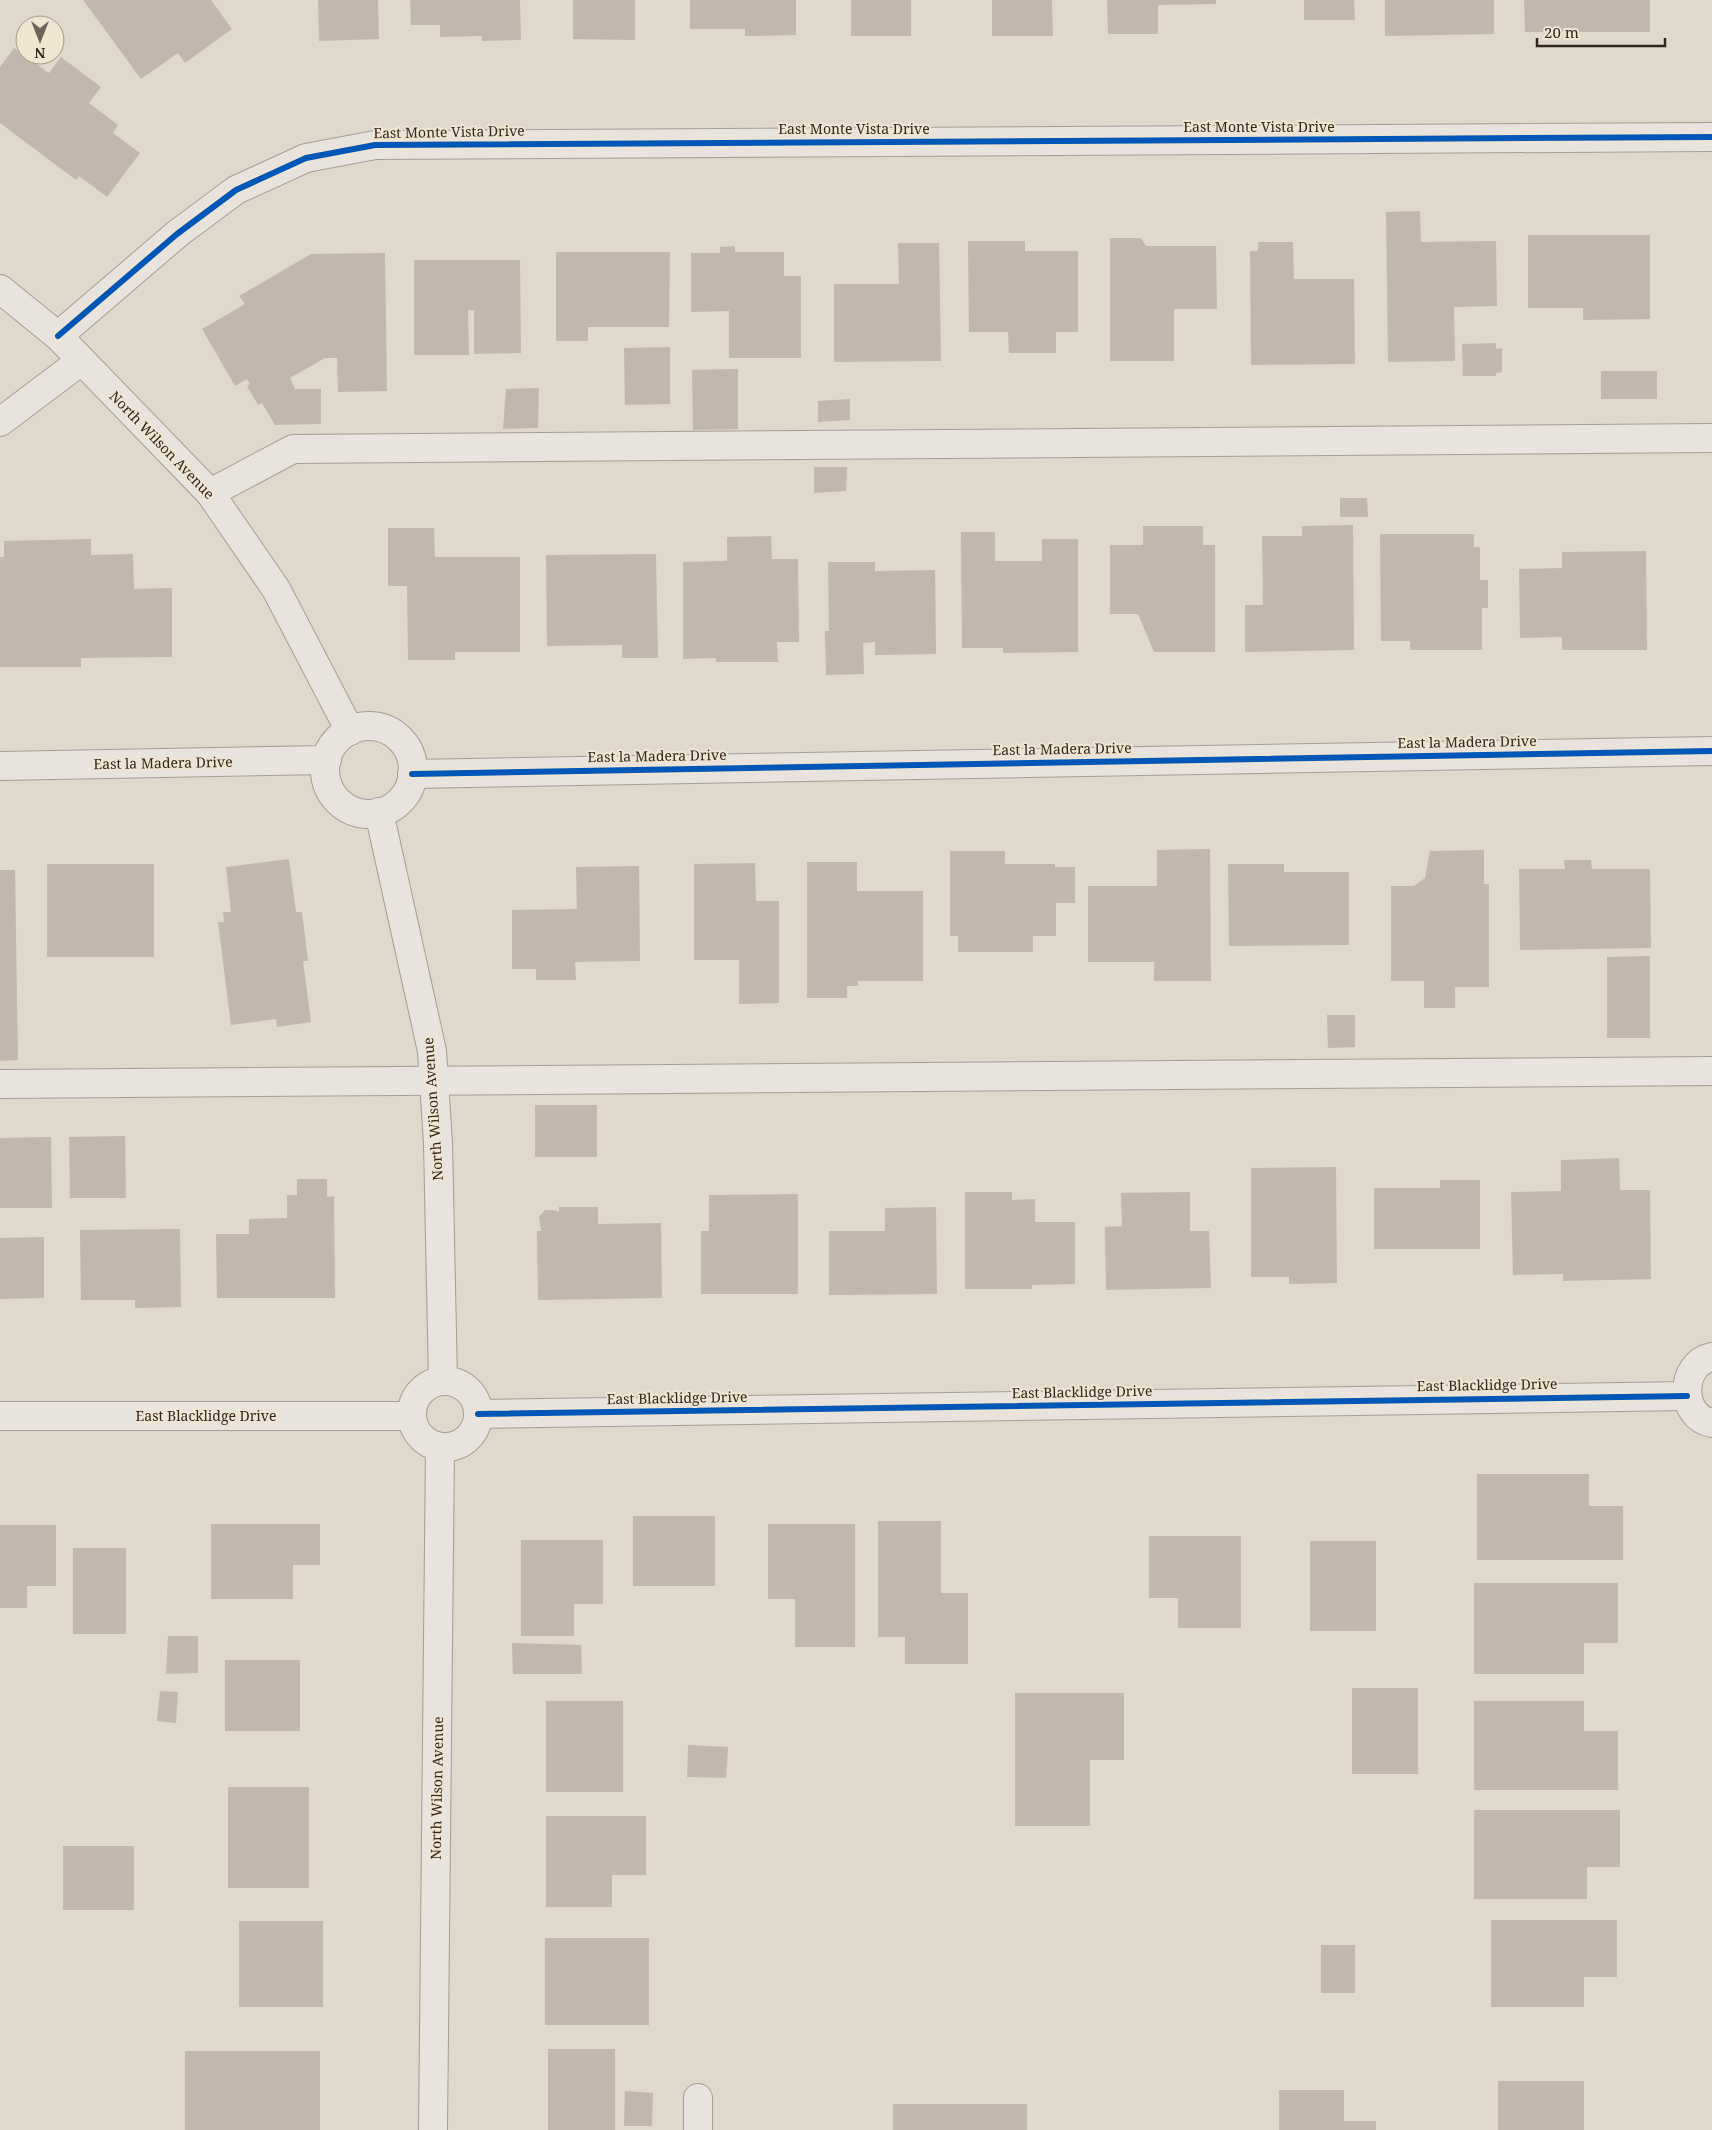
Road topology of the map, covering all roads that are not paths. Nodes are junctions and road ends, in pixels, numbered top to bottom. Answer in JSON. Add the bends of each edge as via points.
{"nodes":[{"id":1,"x":1712,"y":137,"type":"edge"},
{"id":2,"x":0,"y":289,"type":"edge"},
{"id":3,"x":58,"y":336,"type":"junction"},
{"id":4,"x":82,"y":361,"type":"junction"},
{"id":5,"x":0,"y":422,"type":"edge"},
{"id":6,"x":1712,"y":438,"type":"edge"},
{"id":7,"x":210,"y":494,"type":"junction"},
{"id":8,"x":350,"y":731,"type":"junction"},
{"id":9,"x":1712,"y":751,"type":"edge"},
{"id":10,"x":327,"y":760,"type":"junction"},
{"id":11,"x":0,"y":766,"type":"edge"},
{"id":12,"x":412,"y":774,"type":"junction"},
{"id":13,"x":379,"y":812,"type":"junction"},
{"id":14,"x":1712,"y":1071,"type":"edge"},
{"id":15,"x":434,"y":1080,"type":"junction"},
{"id":16,"x":0,"y":1084,"type":"edge"},
{"id":17,"x":1712,"y":1358,"type":"edge"},
{"id":18,"x":444,"y":1381,"type":"junction"},
{"id":19,"x":1687,"y":1396,"type":"junction"},
{"id":20,"x":478,"y":1414,"type":"junction"},
{"id":21,"x":0,"y":1416,"type":"edge"},
{"id":22,"x":412,"y":1416,"type":"junction"},
{"id":23,"x":1712,"y":1423,"type":"edge"},
{"id":24,"x":440,"y":1447,"type":"junction"},
{"id":25,"x":698,"y":2098,"type":"dead end"},
{"id":26,"x":433,"y":2130,"type":"edge"},
{"id":27,"x":698,"y":2130,"type":"edge"}],
"edges":[{"from":1,"to":3,"type":"street","name":"East Monte Vista Drive","via":[[375,145],[306,158],[236,190],[177,234]]},
{"from":2,"to":3,"type":"street","name":"North Wilson Avenue"},
{"from":3,"to":4,"type":"street","name":"North Wilson Avenue"},
{"from":4,"to":5,"type":"street"},
{"from":4,"to":7,"type":"street","name":"North Wilson Avenue"},
{"from":6,"to":7,"type":"street","via":[[293,449]]},
{"from":7,"to":8,"type":"street","name":"North Wilson Avenue","via":[[276,589]]},
{"from":8,"to":10,"type":"street","via":[[337,740]]},
{"from":8,"to":12,"type":"street","via":[[364,726],[379,727],[393,734],[409,753]]},
{"from":9,"to":12,"type":"street","name":"East la Madera Drive"},
{"from":10,"to":11,"type":"street","name":"East la Madera Drive"},
{"from":10,"to":13,"type":"street","via":[[326,782],[333,796],[357,812]]},
{"from":12,"to":13,"type":"street","via":[[408,789],[399,802]]},
{"from":13,"to":15,"type":"street","name":"North Wilson Avenue","via":[[432,1051]]},
{"from":14,"to":15,"type":"street"},
{"from":15,"to":16,"type":"street"},
{"from":15,"to":18,"type":"street","name":"North Wilson Avenue"},
{"from":17,"to":19,"type":"street","via":[[1698,1364],[1690,1374]]},
{"from":18,"to":20,"type":"street","via":[[469,1390]]},
{"from":18,"to":22,"type":"street","via":[[428,1385],[420,1392]]},
{"from":19,"to":20,"type":"street","name":"East Blacklidge Drive"},
{"from":19,"to":23,"type":"street","via":[[1690,1407],[1698,1416]]},
{"from":20,"to":24,"type":"street","via":[[473,1433],[466,1440],[455,1446]]},
{"from":21,"to":22,"type":"street","name":"East Blacklidge Drive"},
{"from":22,"to":24,"type":"street","via":[[416,1431],[423,1439]]},
{"from":24,"to":26,"type":"street","name":"North Wilson Avenue"},
{"from":25,"to":27,"type":"street"}]}
